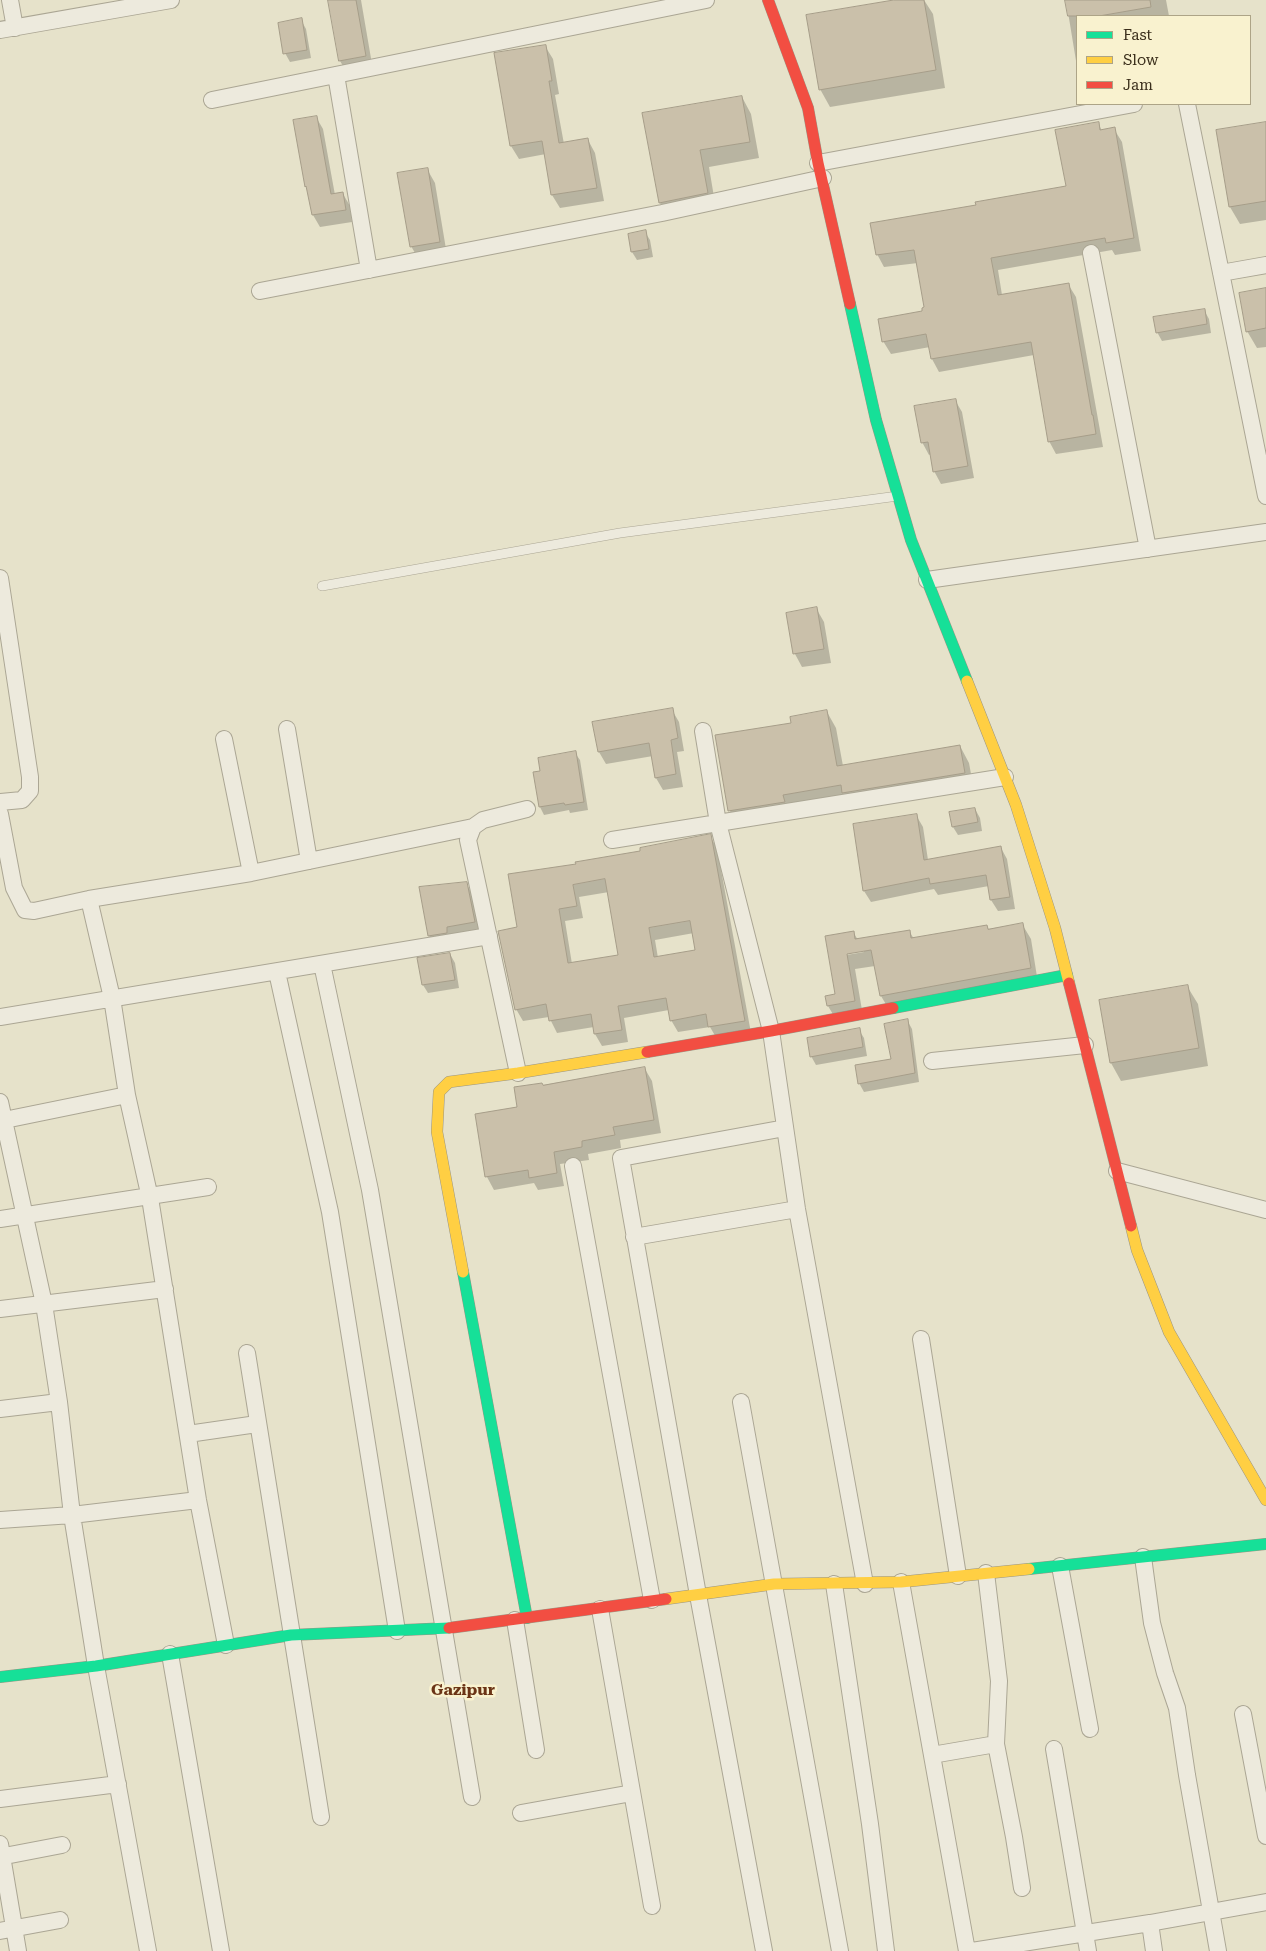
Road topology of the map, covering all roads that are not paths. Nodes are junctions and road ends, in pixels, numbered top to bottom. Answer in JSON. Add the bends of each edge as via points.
{"nodes":[{"id":1,"x":10,"y":0,"type":"edge"},
{"id":2,"x":171,"y":0,"type":"edge"},
{"id":3,"x":706,"y":0,"type":"edge"},
{"id":4,"x":768,"y":0,"type":"edge"},
{"id":5,"x":8,"y":29,"type":"edge"},
{"id":6,"x":336,"y":75,"type":"junction"},
{"id":7,"x":212,"y":100,"type":"dead end"},
{"id":8,"x":1129,"y":105,"type":"edge"},
{"id":9,"x":1187,"y":105,"type":"edge"},
{"id":10,"x":821,"y":170,"type":"junction"},
{"id":11,"x":1091,"y":253,"type":"dead end"},
{"id":12,"x":1266,"y":265,"type":"edge"},
{"id":13,"x":369,"y":270,"type":"junction"},
{"id":14,"x":1221,"y":273,"type":"junction"},
{"id":15,"x":260,"y":291,"type":"dead end"},
{"id":16,"x":898,"y":496,"type":"junction"},
{"id":17,"x":1266,"y":496,"type":"edge"},
{"id":18,"x":1266,"y":532,"type":"edge"},
{"id":19,"x":1148,"y":549,"type":"junction"},
{"id":20,"x":0,"y":578,"type":"edge"},
{"id":21,"x":927,"y":580,"type":"junction"},
{"id":22,"x":322,"y":586,"type":"dead end"},
{"id":23,"x":7,"y":671,"type":"edge"},
{"id":24,"x":287,"y":729,"type":"dead end"},
{"id":25,"x":703,"y":731,"type":"dead end"},
{"id":26,"x":224,"y":739,"type":"dead end"},
{"id":27,"x":1005,"y":777,"type":"junction"},
{"id":28,"x":0,"y":802,"type":"edge"},
{"id":29,"x":526,"y":809,"type":"dead end"},
{"id":30,"x":0,"y":814,"type":"edge"},
{"id":31,"x":718,"y":823,"type":"junction"},
{"id":32,"x":473,"y":827,"type":"junction"},
{"id":33,"x":612,"y":840,"type":"dead end"},
{"id":34,"x":309,"y":861,"type":"junction"},
{"id":35,"x":5,"y":863,"type":"edge"},
{"id":36,"x":251,"y":874,"type":"junction"},
{"id":37,"x":88,"y":899,"type":"junction"},
{"id":38,"x":489,"y":936,"type":"junction"},
{"id":39,"x":322,"y":964,"type":"junction"},
{"id":40,"x":277,"y":972,"type":"junction"},
{"id":41,"x":1067,"y":975,"type":"junction"},
{"id":42,"x":112,"y":998,"type":"junction"},
{"id":43,"x":0,"y":1017,"type":"edge"},
{"id":44,"x":771,"y":1032,"type":"junction"},
{"id":45,"x":1085,"y":1045,"type":"junction"},
{"id":46,"x":932,"y":1061,"type":"dead end"},
{"id":47,"x":518,"y":1073,"type":"junction"},
{"id":48,"x":127,"y":1095,"type":"junction"},
{"id":49,"x":0,"y":1102,"type":"edge"},
{"id":50,"x":2,"y":1120,"type":"edge"},
{"id":51,"x":785,"y":1128,"type":"junction"},
{"id":52,"x":573,"y":1166,"type":"dead end"},
{"id":53,"x":1117,"y":1171,"type":"junction"},
{"id":54,"x":208,"y":1187,"type":"dead end"},
{"id":55,"x":150,"y":1198,"type":"junction"},
{"id":56,"x":797,"y":1208,"type":"junction"},
{"id":57,"x":1266,"y":1210,"type":"edge"},
{"id":58,"x":25,"y":1216,"type":"junction"},
{"id":59,"x":0,"y":1219,"type":"edge"},
{"id":60,"x":634,"y":1237,"type":"junction"},
{"id":61,"x":165,"y":1289,"type":"junction"},
{"id":62,"x":44,"y":1304,"type":"junction"},
{"id":63,"x":0,"y":1309,"type":"edge"},
{"id":64,"x":921,"y":1339,"type":"dead end"},
{"id":65,"x":246,"y":1353,"type":"dead end"},
{"id":66,"x":59,"y":1402,"type":"junction"},
{"id":67,"x":741,"y":1402,"type":"dead end"},
{"id":68,"x":0,"y":1410,"type":"edge"},
{"id":69,"x":257,"y":1424,"type":"junction"},
{"id":70,"x":188,"y":1434,"type":"junction"},
{"id":71,"x":198,"y":1500,"type":"junction"},
{"id":72,"x":1266,"y":1500,"type":"edge"},
{"id":73,"x":72,"y":1515,"type":"junction"},
{"id":74,"x":0,"y":1520,"type":"edge"},
{"id":75,"x":1266,"y":1544,"type":"edge"},
{"id":76,"x":1143,"y":1557,"type":"junction"},
{"id":77,"x":1060,"y":1566,"type":"junction"},
{"id":78,"x":986,"y":1573,"type":"junction"},
{"id":79,"x":958,"y":1576,"type":"junction"},
{"id":80,"x":902,"y":1582,"type":"junction"},
{"id":81,"x":774,"y":1584,"type":"junction"},
{"id":82,"x":834,"y":1584,"type":"junction"},
{"id":83,"x":865,"y":1584,"type":"junction"},
{"id":84,"x":698,"y":1595,"type":"junction"},
{"id":85,"x":652,"y":1600,"type":"junction"},
{"id":86,"x":600,"y":1609,"type":"junction"},
{"id":87,"x":521,"y":1619,"type":"junction"},
{"id":88,"x":442,"y":1629,"type":"junction"},
{"id":89,"x":397,"y":1632,"type":"junction"},
{"id":90,"x":291,"y":1635,"type":"junction"},
{"id":91,"x":226,"y":1645,"type":"junction"},
{"id":92,"x":170,"y":1654,"type":"junction"},
{"id":93,"x":96,"y":1666,"type":"junction"},
{"id":94,"x":0,"y":1677,"type":"edge"},
{"id":95,"x":1243,"y":1714,"type":"dead end"},
{"id":96,"x":1090,"y":1729,"type":"dead end"},
{"id":97,"x":996,"y":1744,"type":"junction"},
{"id":98,"x":1054,"y":1749,"type":"dead end"},
{"id":99,"x":536,"y":1750,"type":"dead end"},
{"id":100,"x":932,"y":1755,"type":"junction"},
{"id":101,"x":118,"y":1784,"type":"junction"},
{"id":102,"x":632,"y":1793,"type":"junction"},
{"id":103,"x":472,"y":1797,"type":"dead end"},
{"id":104,"x":0,"y":1799,"type":"edge"},
{"id":105,"x":521,"y":1813,"type":"dead end"},
{"id":106,"x":321,"y":1817,"type":"dead end"},
{"id":107,"x":1266,"y":1836,"type":"edge"},
{"id":108,"x":62,"y":1846,"type":"dead end"},
{"id":109,"x":1,"y":1852,"type":"edge"},
{"id":110,"x":1022,"y":1888,"type":"dead end"},
{"id":111,"x":1266,"y":1902,"type":"edge"},
{"id":112,"x":652,"y":1906,"type":"dead end"},
{"id":113,"x":1211,"y":1912,"type":"junction"},
{"id":114,"x":60,"y":1920,"type":"dead end"},
{"id":115,"x":1150,"y":1923,"type":"junction"},
{"id":116,"x":7,"y":1929,"type":"edge"},
{"id":117,"x":1085,"y":1933,"type":"junction"},
{"id":118,"x":18,"y":1951,"type":"edge"},
{"id":119,"x":148,"y":1951,"type":"edge"},
{"id":120,"x":221,"y":1951,"type":"edge"},
{"id":121,"x":764,"y":1951,"type":"edge"},
{"id":122,"x":840,"y":1951,"type":"edge"},
{"id":123,"x":886,"y":1951,"type":"edge"},
{"id":124,"x":967,"y":1951,"type":"edge"},
{"id":125,"x":972,"y":1951,"type":"edge"},
{"id":126,"x":1088,"y":1951,"type":"edge"},
{"id":127,"x":1154,"y":1951,"type":"edge"},
{"id":128,"x":1218,"y":1951,"type":"edge"}],
"edges":[{"from":1,"to":5,"type":"street"},
{"from":2,"to":5,"type":"street"},
{"from":3,"to":6,"type":"street"},
{"from":4,"to":10,"type":"street","via":[[808,108]]},
{"from":6,"to":7,"type":"street"},
{"from":6,"to":13,"type":"street"},
{"from":8,"to":10,"type":"street"},
{"from":9,"to":14,"type":"street"},
{"from":10,"to":13,"type":"street","via":[[662,213]]},
{"from":10,"to":16,"type":"street","via":[[876,420]]},
{"from":11,"to":19,"type":"street"},
{"from":12,"to":14,"type":"street"},
{"from":13,"to":15,"type":"street"},
{"from":14,"to":17,"type":"street"},
{"from":16,"to":21,"type":"street"},
{"from":16,"to":22,"type":"lane","via":[[620,533]]},
{"from":18,"to":19,"type":"street"},
{"from":19,"to":21,"type":"street"},
{"from":20,"to":23,"type":"street"},
{"from":21,"to":27,"type":"street"},
{"from":23,"to":28,"type":"street","via":[[30,777],[30,791],[22,800]]},
{"from":24,"to":34,"type":"street"},
{"from":25,"to":31,"type":"street"},
{"from":26,"to":36,"type":"street"},
{"from":27,"to":31,"type":"street"},
{"from":27,"to":41,"type":"street","via":[[1049,909]]},
{"from":29,"to":32,"type":"street","via":[[483,820]]},
{"from":30,"to":35,"type":"street"},
{"from":31,"to":33,"type":"street"},
{"from":31,"to":44,"type":"street"},
{"from":32,"to":34,"type":"street"},
{"from":32,"to":38,"type":"street","via":[[468,840],[469,852]]},
{"from":34,"to":36,"type":"street"},
{"from":35,"to":37,"type":"street","via":[[25,910],[34,912]]},
{"from":36,"to":37,"type":"street"},
{"from":37,"to":42,"type":"street"},
{"from":38,"to":39,"type":"street"},
{"from":38,"to":47,"type":"street"},
{"from":39,"to":40,"type":"street"},
{"from":39,"to":88,"type":"street","via":[[370,1190]]},
{"from":40,"to":42,"type":"street"},
{"from":40,"to":89,"type":"street","via":[[330,1212]]},
{"from":41,"to":44,"type":"street"},
{"from":41,"to":45,"type":"street"},
{"from":42,"to":43,"type":"street"},
{"from":42,"to":48,"type":"street"},
{"from":44,"to":47,"type":"street"},
{"from":44,"to":51,"type":"street"},
{"from":45,"to":46,"type":"street"},
{"from":45,"to":53,"type":"street"},
{"from":47,"to":87,"type":"street","via":[[449,1082],[439,1092],[437,1132]]},
{"from":48,"to":50,"type":"street"},
{"from":48,"to":55,"type":"street"},
{"from":49,"to":50,"type":"street"},
{"from":50,"to":58,"type":"street"},
{"from":51,"to":56,"type":"street"},
{"from":51,"to":60,"type":"street","via":[[621,1158]]},
{"from":52,"to":85,"type":"street"},
{"from":53,"to":57,"type":"street"},
{"from":53,"to":72,"type":"street","via":[[1137,1250],[1169,1332]]},
{"from":54,"to":55,"type":"street"},
{"from":55,"to":58,"type":"street"},
{"from":55,"to":61,"type":"street"},
{"from":56,"to":60,"type":"street"},
{"from":56,"to":83,"type":"street"},
{"from":58,"to":59,"type":"street"},
{"from":58,"to":62,"type":"street"},
{"from":60,"to":84,"type":"street"},
{"from":61,"to":62,"type":"street"},
{"from":61,"to":70,"type":"street"},
{"from":62,"to":63,"type":"street"},
{"from":62,"to":66,"type":"street"},
{"from":64,"to":79,"type":"street"},
{"from":65,"to":69,"type":"street"},
{"from":66,"to":68,"type":"street"},
{"from":66,"to":73,"type":"street"},
{"from":67,"to":81,"type":"street"},
{"from":69,"to":70,"type":"street"},
{"from":69,"to":90,"type":"street"},
{"from":70,"to":71,"type":"street"},
{"from":71,"to":73,"type":"street"},
{"from":71,"to":91,"type":"street"},
{"from":73,"to":74,"type":"street"},
{"from":73,"to":93,"type":"street"},
{"from":75,"to":76,"type":"street"},
{"from":76,"to":77,"type":"street"},
{"from":76,"to":113,"type":"street","via":[[1152,1623],[1177,1708]]},
{"from":77,"to":78,"type":"street"},
{"from":77,"to":96,"type":"street"},
{"from":78,"to":79,"type":"street"},
{"from":78,"to":97,"type":"street","via":[[999,1681]]},
{"from":79,"to":80,"type":"street"},
{"from":80,"to":83,"type":"street"},
{"from":80,"to":100,"type":"street"},
{"from":81,"to":82,"type":"street"},
{"from":81,"to":84,"type":"street"},
{"from":81,"to":122,"type":"street"},
{"from":82,"to":83,"type":"street"},
{"from":82,"to":123,"type":"street"},
{"from":84,"to":85,"type":"street"},
{"from":84,"to":121,"type":"street"},
{"from":85,"to":86,"type":"street"},
{"from":86,"to":87,"type":"street"},
{"from":86,"to":102,"type":"street"},
{"from":87,"to":88,"type":"street"},
{"from":87,"to":99,"type":"street"},
{"from":88,"to":89,"type":"street"},
{"from":88,"to":103,"type":"street"},
{"from":89,"to":90,"type":"street"},
{"from":90,"to":91,"type":"street"},
{"from":90,"to":106,"type":"street"},
{"from":91,"to":92,"type":"street"},
{"from":92,"to":93,"type":"street"},
{"from":92,"to":120,"type":"street"},
{"from":93,"to":94,"type":"street"},
{"from":93,"to":101,"type":"street"},
{"from":95,"to":107,"type":"street"},
{"from":97,"to":100,"type":"street"},
{"from":97,"to":110,"type":"street"},
{"from":98,"to":117,"type":"street"},
{"from":100,"to":124,"type":"street"},
{"from":101,"to":104,"type":"street"},
{"from":101,"to":119,"type":"street"},
{"from":102,"to":105,"type":"street"},
{"from":102,"to":112,"type":"street"},
{"from":108,"to":109,"type":"street"},
{"from":109,"to":116,"type":"street"},
{"from":111,"to":113,"type":"street"},
{"from":113,"to":115,"type":"street"},
{"from":113,"to":128,"type":"street"},
{"from":114,"to":116,"type":"street"},
{"from":115,"to":117,"type":"street"},
{"from":115,"to":127,"type":"street"},
{"from":116,"to":118,"type":"street"},
{"from":117,"to":125,"type":"street"},
{"from":117,"to":126,"type":"street"}]}
